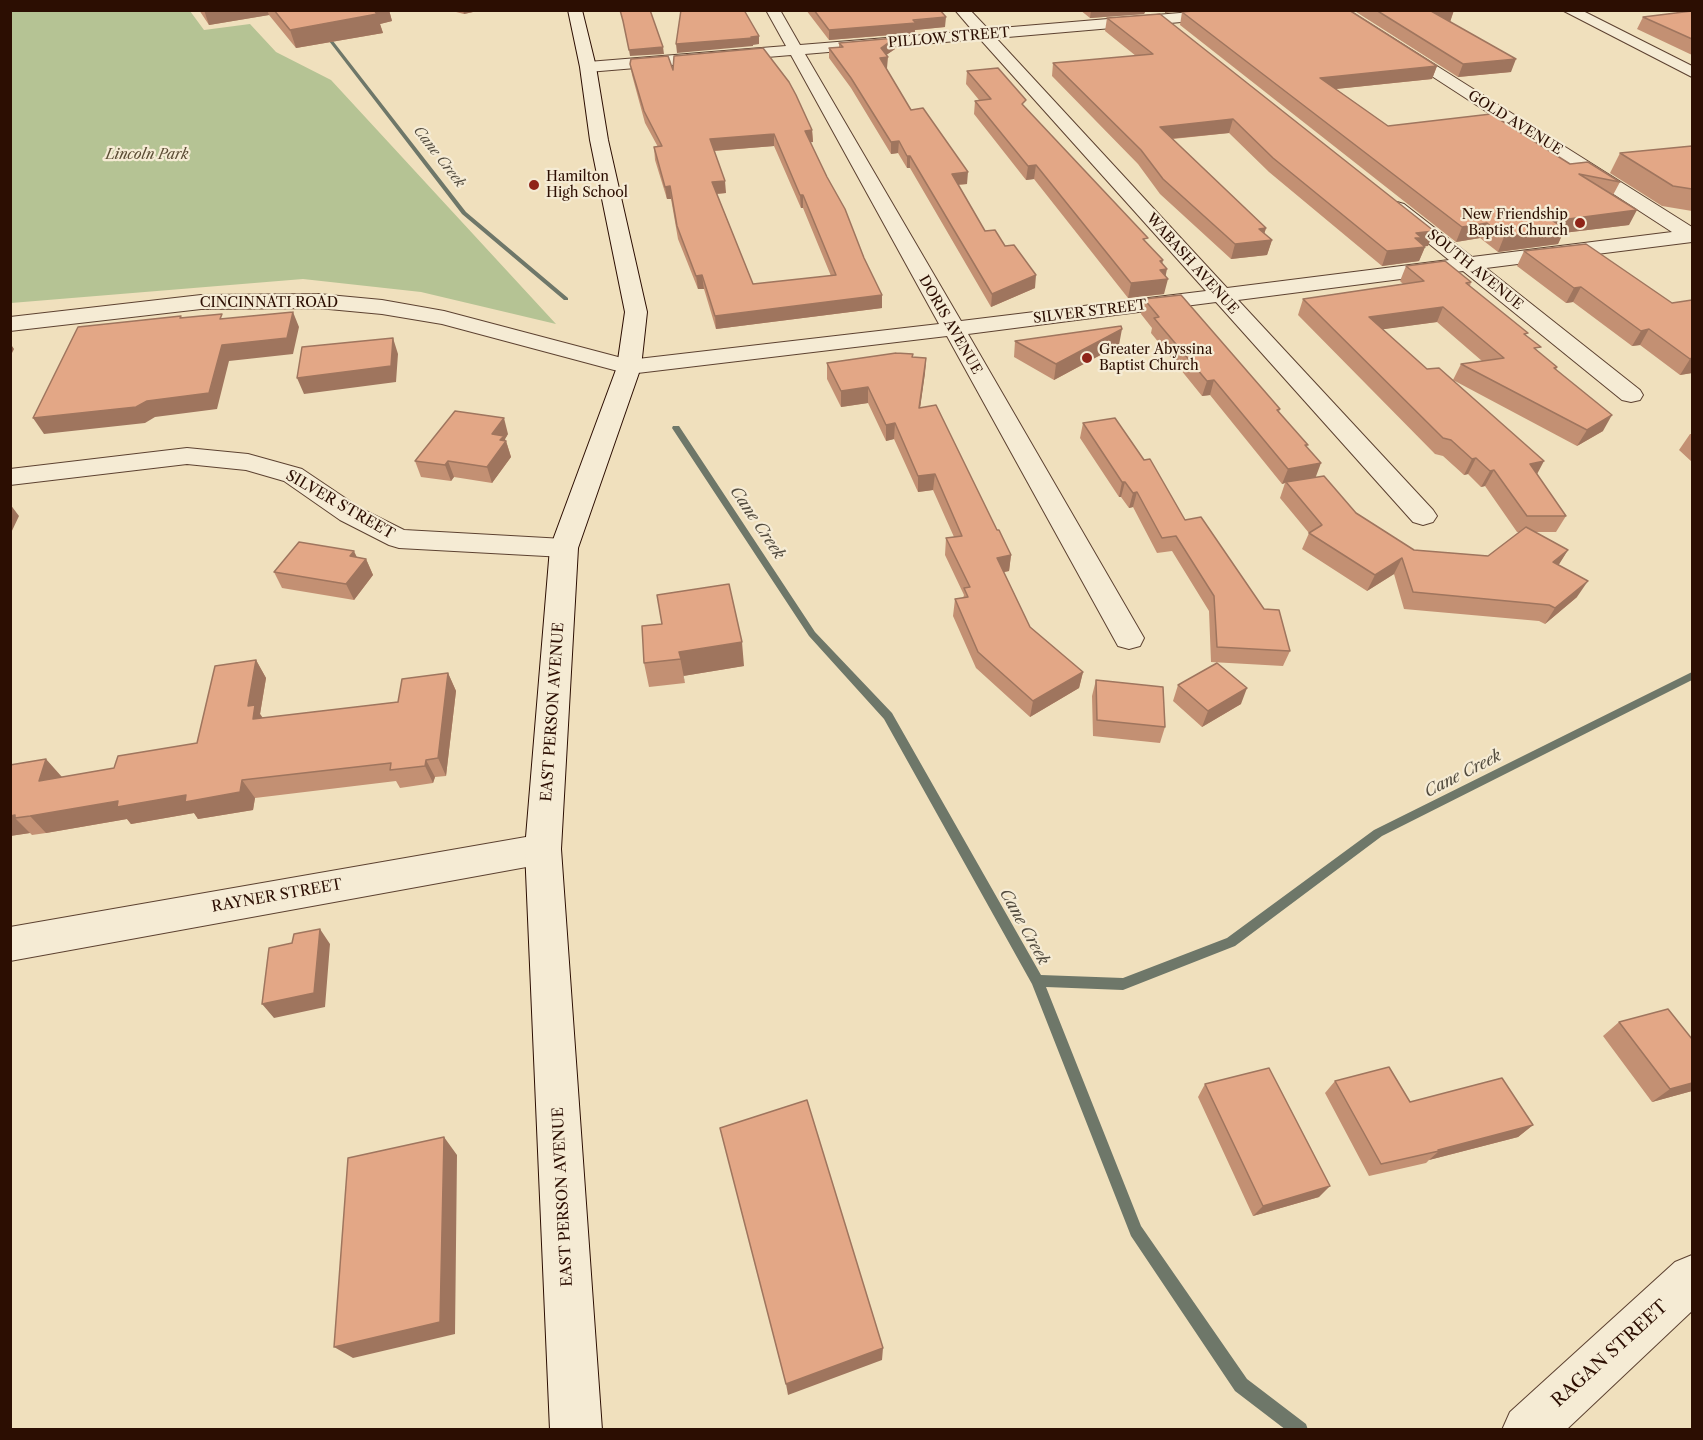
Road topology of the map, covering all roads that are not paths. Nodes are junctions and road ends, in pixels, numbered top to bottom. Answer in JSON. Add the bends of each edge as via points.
{"nodes":[{"id":1,"x":575,"y":10,"type":"edge"},
{"id":2,"x":773,"y":10,"type":"edge"},
{"id":3,"x":962,"y":10,"type":"edge"},
{"id":4,"x":1274,"y":10,"type":"edge"},
{"id":5,"x":1337,"y":10,"type":"edge"},
{"id":6,"x":1569,"y":10,"type":"edge"},
{"id":7,"x":1156,"y":15,"type":"edge"},
{"id":8,"x":984,"y":35,"type":"junction"},
{"id":9,"x":1180,"y":35,"type":"edge"},
{"id":10,"x":796,"y":51,"type":"junction"},
{"id":11,"x":588,"y":67,"type":"junction"},
{"id":12,"x":1692,"y":72,"type":"edge"},
{"id":13,"x":1385,"y":198,"type":"edge"},
{"id":14,"x":1692,"y":236,"type":"edge"},
{"id":15,"x":1468,"y":264,"type":"junction"},
{"id":16,"x":1220,"y":296,"type":"junction"},
{"id":17,"x":10,"y":324,"type":"edge"},
{"id":18,"x":952,"y":329,"type":"junction"},
{"id":19,"x":629,"y":367,"type":"junction"},
{"id":20,"x":1631,"y":395,"type":"dead end"},
{"id":21,"x":10,"y":477,"type":"edge"},
{"id":22,"x":1423,"y":516,"type":"dead end"},
{"id":23,"x":564,"y":548,"type":"junction"},
{"id":24,"x":1129,"y":638,"type":"dead end"},
{"id":25,"x":543,"y":849,"type":"junction"},
{"id":26,"x":10,"y":944,"type":"edge"},
{"id":27,"x":1692,"y":1279,"type":"edge"},
{"id":28,"x":1534,"y":1424,"type":"edge"},
{"id":29,"x":576,"y":1430,"type":"edge"}],
"edges":[{"from":1,"to":11,"type":"street","name":"EAST PERSON AVENUE"},
{"from":2,"to":10,"type":"street","name":"DORIS AVENUE"},
{"from":3,"to":8,"type":"street","name":"WABASH AVENUE"},
{"from":4,"to":7,"type":"street","name":"PILLOW STREET"},
{"from":5,"to":14,"type":"street","name":"GOLD AVENUE"},
{"from":6,"to":12,"type":"street"},
{"from":7,"to":8,"type":"street","name":"PILLOW STREET"},
{"from":7,"to":9,"type":"street"},
{"from":8,"to":10,"type":"street","name":"PILLOW STREET"},
{"from":8,"to":16,"type":"street","name":"WABASH AVENUE"},
{"from":10,"to":11,"type":"street","name":"PILLOW STREET"},
{"from":10,"to":18,"type":"street","name":"DORIS AVENUE"},
{"from":11,"to":19,"type":"street","name":"EAST PERSON AVENUE","via":[[599,140],[636,312]]},
{"from":13,"to":15,"type":"street","name":"SOUTH AVENUE"},
{"from":14,"to":15,"type":"street","name":"SILVER STREET"},
{"from":15,"to":16,"type":"street","name":"SILVER STREET"},
{"from":15,"to":20,"type":"street","name":"SOUTH AVENUE"},
{"from":16,"to":18,"type":"street","name":"SILVER STREET"},
{"from":16,"to":22,"type":"street","name":"WABASH AVENUE"},
{"from":17,"to":19,"type":"street","name":"CINCINNATI ROAD","via":[[201,302],[318,301],[444,318]]},
{"from":18,"to":19,"type":"street","name":"SILVER STREET"},
{"from":18,"to":24,"type":"street","name":"DORIS AVENUE"},
{"from":19,"to":23,"type":"street","name":"EAST PERSON AVENUE"},
{"from":21,"to":23,"type":"street","name":"SILVER STREET","via":[[187,456],[248,462],[293,475],[350,514],[399,539]]},
{"from":23,"to":25,"type":"street","name":"EAST PERSON AVENUE"},
{"from":25,"to":26,"type":"street","name":"RAYNER STREET"},
{"from":25,"to":29,"type":"street","name":"EAST PERSON AVENUE"},
{"from":27,"to":28,"type":"street","name":"RAGAN STREET"}]}
